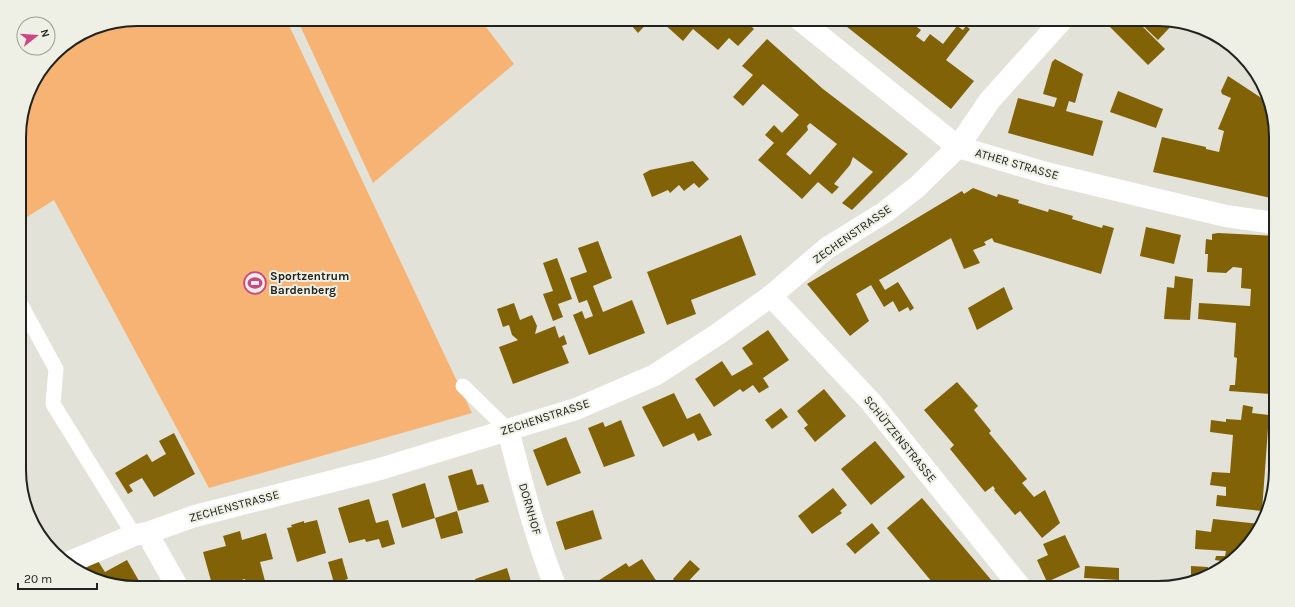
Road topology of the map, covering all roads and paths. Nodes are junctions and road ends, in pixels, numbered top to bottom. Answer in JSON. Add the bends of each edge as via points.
{"nodes":[{"id":1,"x":808,"y":26,"type":"edge"},
{"id":2,"x":1057,"y":26,"type":"edge"},
{"id":3,"x":958,"y":147,"type":"junction"},
{"id":4,"x":1269,"y":222,"type":"edge"},
{"id":5,"x":771,"y":296,"type":"junction"},
{"id":6,"x":26,"y":314,"type":"edge"},
{"id":7,"x":463,"y":386,"type":"dead end"},
{"id":8,"x":508,"y":430,"type":"junction"},
{"id":9,"x":140,"y":534,"type":"junction"},
{"id":10,"x":73,"y":561,"type":"edge"},
{"id":11,"x":173,"y":581,"type":"edge"},
{"id":12,"x":553,"y":581,"type":"edge"},
{"id":13,"x":1015,"y":581,"type":"edge"}],
"edges":[{"from":1,"to":3,"type":"street","name":"ATHER STRASSE"},
{"from":2,"to":3,"type":"street","name":"ZECHENSTRASSE","via":[[990,100]]},
{"from":3,"to":4,"type":"street","name":"ATHER STRASSE","via":[[1046,173],[1226,216]]},
{"from":3,"to":5,"type":"street","name":"ZECHENSTRASSE","via":[[885,212],[827,248]]},
{"from":5,"to":8,"type":"street","name":"ZECHENSTRASSE","via":[[655,374],[576,409]]},
{"from":5,"to":13,"type":"street","name":"SCHÜTZENSTRASSE","via":[[870,402]]},
{"from":6,"to":9,"type":"lane","via":[[56,369],[54,404]]},
{"from":7,"to":8,"type":"lane"},
{"from":8,"to":9,"type":"street","name":"ZECHENSTRASSE","via":[[380,469],[195,516]]},
{"from":8,"to":12,"type":"street","name":"DORNHOF"},
{"from":9,"to":10,"type":"street","name":"ZECHENSTRASSE"},
{"from":9,"to":11,"type":"street"}]}
